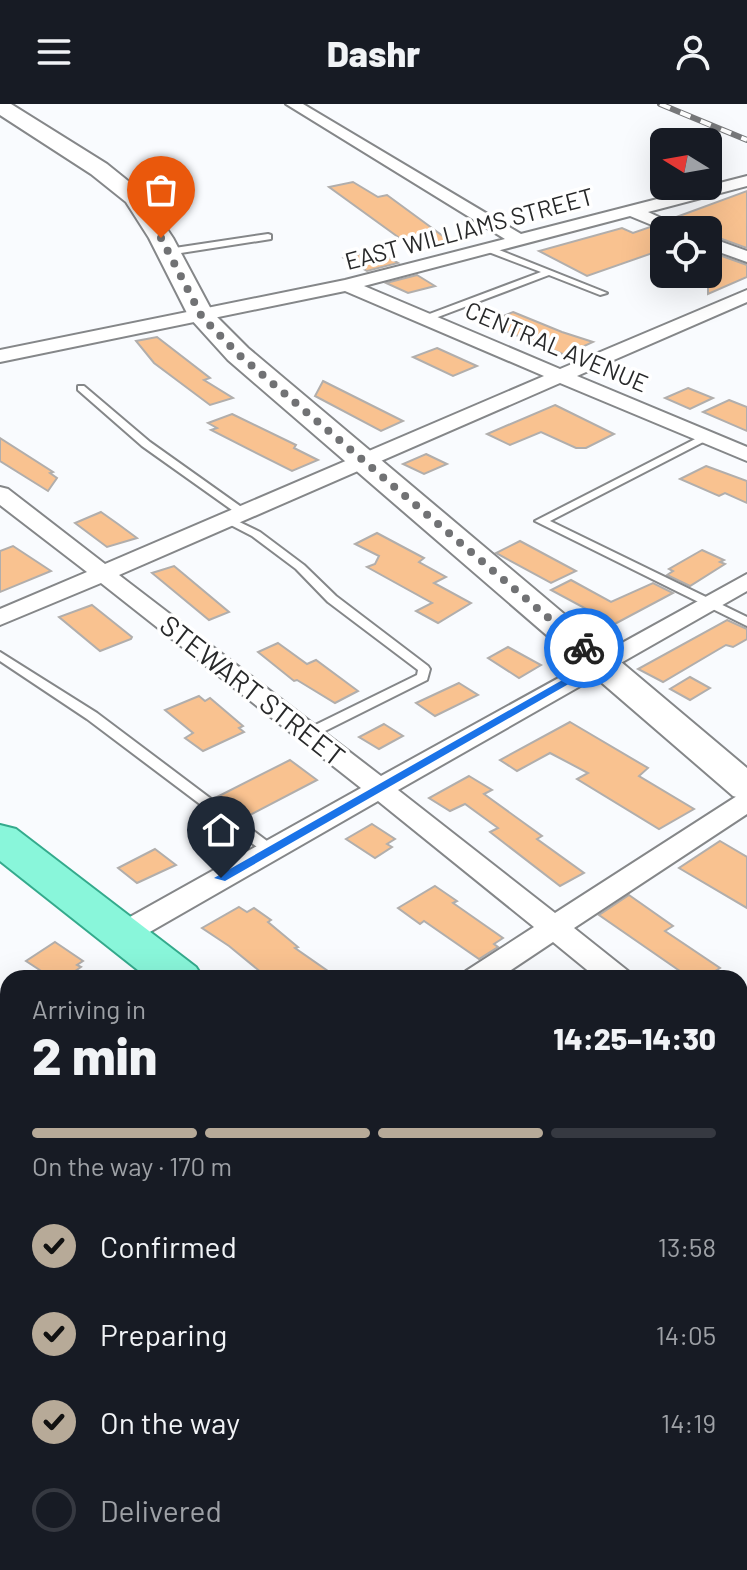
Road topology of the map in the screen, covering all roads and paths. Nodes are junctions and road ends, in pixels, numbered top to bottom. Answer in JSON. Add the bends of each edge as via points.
{"nodes":[{"id":1,"x":293,"y":104,"type":"edge"},
{"id":2,"x":0,"y":106,"type":"edge"},
{"id":3,"x":747,"y":181,"type":"edge"},
{"id":4,"x":631,"y":211,"type":"junction"},
{"id":5,"x":650,"y":219,"type":"edge"},
{"id":6,"x":268,"y":237,"type":"dead end"},
{"id":7,"x":517,"y":239,"type":"junction"},
{"id":8,"x":722,"y":247,"type":"edge"},
{"id":9,"x":489,"y":249,"type":"junction"},
{"id":10,"x":168,"y":252,"type":"junction"},
{"id":11,"x":747,"y":257,"type":"edge"},
{"id":12,"x":550,"y":272,"type":"junction"},
{"id":13,"x":347,"y":285,"type":"junction"},
{"id":14,"x":603,"y":293,"type":"dead end"},
{"id":15,"x":747,"y":295,"type":"edge"},
{"id":16,"x":202,"y":317,"type":"junction"},
{"id":17,"x":427,"y":318,"type":"junction"},
{"id":18,"x":0,"y":356,"type":"edge"},
{"id":19,"x":559,"y":376,"type":"junction"},
{"id":20,"x":81,"y":388,"type":"dead end"},
{"id":21,"x":705,"y":437,"type":"junction"},
{"id":22,"x":747,"y":455,"type":"edge"},
{"id":23,"x":364,"y":459,"type":"junction"},
{"id":24,"x":0,"y":494,"type":"edge"},
{"id":25,"x":236,"y":517,"type":"junction"},
{"id":26,"x":102,"y":573,"type":"junction"},
{"id":27,"x":747,"y":581,"type":"edge"},
{"id":28,"x":708,"y":603,"type":"junction"},
{"id":29,"x":0,"y":618,"type":"edge"},
{"id":30,"x":747,"y":622,"type":"edge"},
{"id":31,"x":0,"y":656,"type":"edge"},
{"id":32,"x":601,"y":662,"type":"junction"},
{"id":33,"x":310,"y":733,"type":"junction"},
{"id":34,"x":378,"y":788,"type":"junction"},
{"id":35,"x":747,"y":788,"type":"edge"},
{"id":36,"x":747,"y":802,"type":"edge"},
{"id":37,"x":0,"y":839,"type":"edge"},
{"id":38,"x":270,"y":850,"type":"junction"},
{"id":39,"x":555,"y":929,"type":"junction"},
{"id":40,"x":123,"y":934,"type":"junction"},
{"id":41,"x":169,"y":970,"type":"edge"},
{"id":42,"x":490,"y":970,"type":"edge"},
{"id":43,"x":607,"y":970,"type":"edge"}],
"edges":[{"from":1,"to":7,"type":"street"},
{"from":2,"to":10,"type":"street","via":[[125,188]]},
{"from":3,"to":4,"type":"street","name":"EAST WILLIAMS STREET"},
{"from":4,"to":5,"type":"street"},
{"from":4,"to":7,"type":"street","name":"EAST WILLIAMS STREET"},
{"from":6,"to":10,"type":"lane"},
{"from":7,"to":9,"type":"street","name":"EAST WILLIAMS STREET"},
{"from":8,"to":11,"type":"street"},
{"from":9,"to":12,"type":"lane"},
{"from":9,"to":13,"type":"street","name":"EAST WILLIAMS STREET"},
{"from":10,"to":16,"type":"street"},
{"from":12,"to":14,"type":"lane"},
{"from":12,"to":17,"type":"lane"},
{"from":13,"to":16,"type":"street","name":"EAST WILLIAMS STREET"},
{"from":13,"to":17,"type":"street","name":"CENTRAL AVENUE"},
{"from":15,"to":19,"type":"street"},
{"from":16,"to":18,"type":"street","name":"EAST WILLIAMS STREET"},
{"from":16,"to":23,"type":"street","via":[[238,354]]},
{"from":17,"to":19,"type":"street","name":"CENTRAL AVENUE"},
{"from":19,"to":21,"type":"street","name":"CENTRAL AVENUE"},
{"from":19,"to":23,"type":"street"},
{"from":20,"to":25,"type":"lane"},
{"from":21,"to":22,"type":"street","name":"CENTRAL AVENUE"},
{"from":21,"to":28,"type":"lane","via":[[541,521]]},
{"from":23,"to":25,"type":"street"},
{"from":23,"to":32,"type":"street"},
{"from":24,"to":26,"type":"street","name":"STEWART STREET"},
{"from":25,"to":26,"type":"street"},
{"from":25,"to":33,"type":"lane","via":[[424,669],[423,677]]},
{"from":26,"to":29,"type":"street"},
{"from":26,"to":33,"type":"street","name":"STEWART STREET"},
{"from":27,"to":28,"type":"street"},
{"from":28,"to":30,"type":"lane"},
{"from":28,"to":32,"type":"street"},
{"from":31,"to":38,"type":"lane","via":[[92,716]]},
{"from":32,"to":34,"type":"street"},
{"from":32,"to":35,"type":"street"},
{"from":33,"to":34,"type":"street","name":"STEWART STREET"},
{"from":34,"to":38,"type":"street"},
{"from":34,"to":39,"type":"street","name":"STEWART STREET"},
{"from":36,"to":39,"type":"street"},
{"from":37,"to":40,"type":"main road"},
{"from":38,"to":40,"type":"street"},
{"from":39,"to":42,"type":"street"},
{"from":39,"to":43,"type":"street","name":"STEWART STREET"},
{"from":40,"to":41,"type":"main road"}]}
